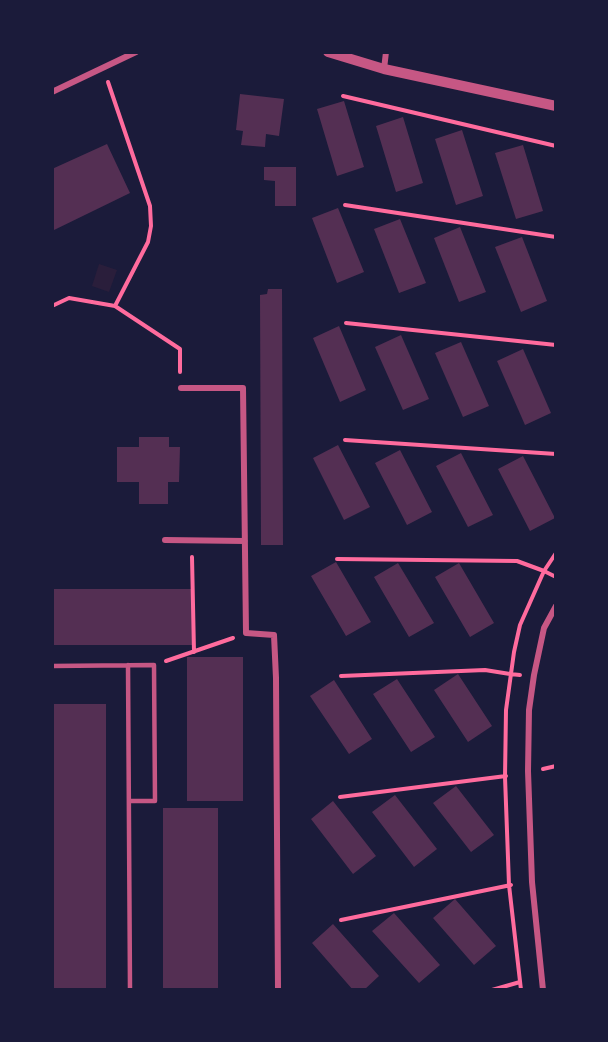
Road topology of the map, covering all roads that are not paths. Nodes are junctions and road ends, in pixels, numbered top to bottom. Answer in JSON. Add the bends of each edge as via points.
{"nodes":[{"id":1,"x":136,"y":52,"type":"edge"},
{"id":2,"x":328,"y":52,"type":"edge"},
{"id":3,"x":386,"y":52,"type":"edge"},
{"id":4,"x":384,"y":69,"type":"junction"},
{"id":5,"x":52,"y":92,"type":"edge"},
{"id":6,"x":555,"y":106,"type":"edge"},
{"id":7,"x":181,"y":388,"type":"road end"},
{"id":8,"x":165,"y":540,"type":"dead end"},
{"id":9,"x":245,"y":541,"type":"junction"},
{"id":10,"x":555,"y":606,"type":"edge"},
{"id":11,"x":128,"y":665,"type":"junction"},
{"id":12,"x":52,"y":666,"type":"edge"},
{"id":13,"x":129,"y":801,"type":"junction"},
{"id":14,"x":130,"y":990,"type":"edge"},
{"id":15,"x":278,"y":990,"type":"edge"},
{"id":16,"x":543,"y":990,"type":"edge"}],
"edges":[{"from":1,"to":5,"type":"street"},
{"from":2,"to":4,"type":"street"},
{"from":3,"to":4,"type":"street"},
{"from":4,"to":6,"type":"street"},
{"from":7,"to":9,"type":"street","via":[[243,388]]},
{"from":8,"to":9,"type":"street"},
{"from":9,"to":15,"type":"street","via":[[246,633],[274,635]]},
{"from":10,"to":16,"type":"street","via":[[544,628],[534,675],[528,771],[532,882]]},
{"from":11,"to":12,"type":"lane"},
{"from":11,"to":13,"type":"lane"},
{"from":11,"to":13,"type":"lane","via":[[154,665],[155,801]]},
{"from":13,"to":14,"type":"lane"}]}
